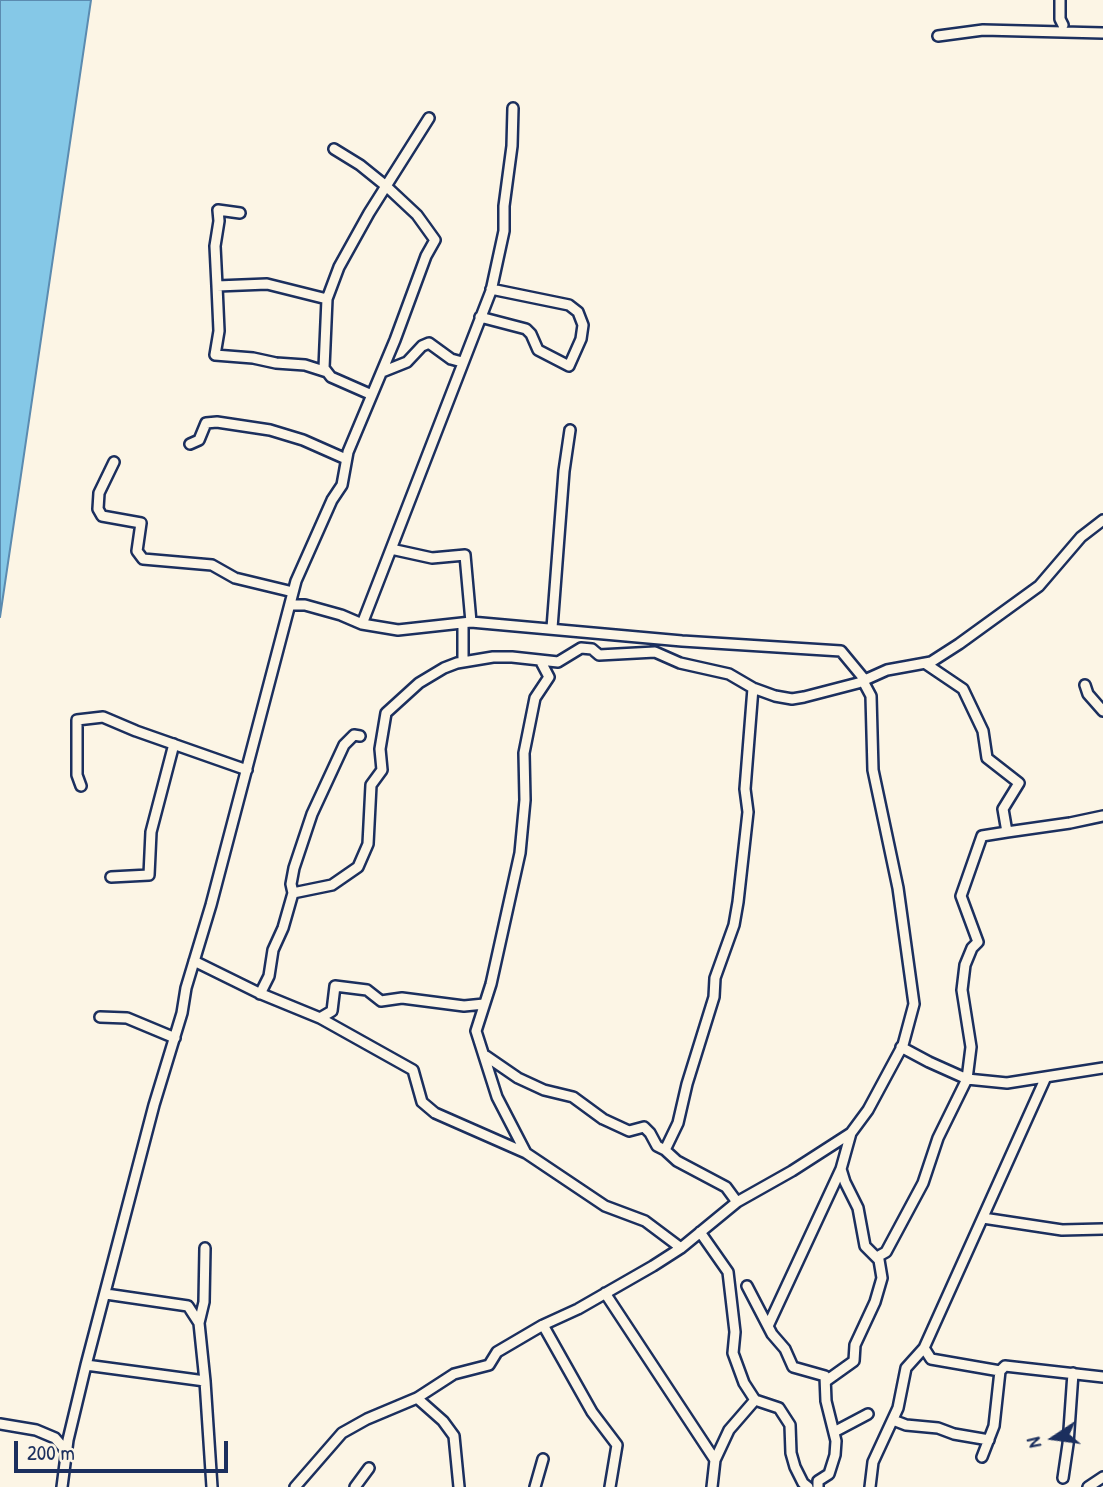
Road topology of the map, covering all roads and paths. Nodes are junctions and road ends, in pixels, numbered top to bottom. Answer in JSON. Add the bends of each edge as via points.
{"nodes":[{"id":1,"x":1060,"y":0,"type":"edge"},
{"id":2,"x":1063,"y":25,"type":"dead end"},
{"id":3,"x":1103,"y":33,"type":"edge"},
{"id":4,"x":938,"y":36,"type":"dead end"},
{"id":5,"x":513,"y":108,"type":"dead end"},
{"id":6,"x":429,"y":118,"type":"dead end"},
{"id":7,"x":334,"y":149,"type":"dead end"},
{"id":8,"x":386,"y":186,"type":"junction"},
{"id":9,"x":240,"y":214,"type":"dead end"},
{"id":10,"x":217,"y":286,"type":"junction"},
{"id":11,"x":491,"y":289,"type":"junction"},
{"id":12,"x":327,"y":299,"type":"junction"},
{"id":13,"x":480,"y":317,"type":"junction"},
{"id":14,"x":462,"y":362,"type":"junction"},
{"id":15,"x":327,"y":372,"type":"junction"},
{"id":16,"x":382,"y":372,"type":"junction"},
{"id":17,"x":372,"y":395,"type":"junction"},
{"id":18,"x":570,"y":429,"type":"dead end"},
{"id":19,"x":190,"y":444,"type":"dead end"},
{"id":20,"x":346,"y":460,"type":"junction"},
{"id":21,"x":114,"y":462,"type":"dead end"},
{"id":22,"x":1103,"y":520,"type":"edge"},
{"id":23,"x":391,"y":549,"type":"junction"},
{"id":24,"x":293,"y":592,"type":"junction"},
{"id":25,"x":290,"y":605,"type":"junction"},
{"id":26,"x":467,"y":622,"type":"junction"},
{"id":27,"x":362,"y":624,"type":"junction"},
{"id":28,"x":552,"y":628,"type":"junction"},
{"id":29,"x":540,"y":660,"type":"junction"},
{"id":30,"x":463,"y":662,"type":"junction"},
{"id":31,"x":926,"y":664,"type":"junction"},
{"id":32,"x":864,"y":680,"type":"junction"},
{"id":33,"x":1085,"y":685,"type":"dead end"},
{"id":34,"x":753,"y":688,"type":"junction"},
{"id":35,"x":1103,"y":710,"type":"edge"},
{"id":36,"x":360,"y":736,"type":"dead end"},
{"id":37,"x":174,"y":744,"type":"junction"},
{"id":38,"x":247,"y":770,"type":"junction"},
{"id":39,"x":81,"y":786,"type":"dead end"},
{"id":40,"x":1103,"y":816,"type":"edge"},
{"id":41,"x":1007,"y":832,"type":"junction"},
{"id":42,"x":111,"y":877,"type":"dead end"},
{"id":43,"x":293,"y":893,"type":"junction"},
{"id":44,"x":194,"y":961,"type":"junction"},
{"id":45,"x":260,"y":994,"type":"junction"},
{"id":46,"x":484,"y":1004,"type":"junction"},
{"id":47,"x":100,"y":1017,"type":"dead end"},
{"id":48,"x":320,"y":1018,"type":"junction"},
{"id":49,"x":175,"y":1038,"type":"junction"},
{"id":50,"x":901,"y":1047,"type":"junction"},
{"id":51,"x":485,"y":1056,"type":"junction"},
{"id":52,"x":1103,"y":1068,"type":"edge"},
{"id":53,"x":1046,"y":1077,"type":"junction"},
{"id":54,"x":967,"y":1079,"type":"junction"},
{"id":55,"x":851,"y":1133,"type":"junction"},
{"id":56,"x":664,"y":1150,"type":"junction"},
{"id":57,"x":526,"y":1153,"type":"junction"},
{"id":58,"x":841,"y":1169,"type":"junction"},
{"id":59,"x":737,"y":1202,"type":"junction"},
{"id":60,"x":983,"y":1218,"type":"junction"},
{"id":61,"x":1103,"y":1229,"type":"edge"},
{"id":62,"x":700,"y":1232,"type":"junction"},
{"id":63,"x":205,"y":1248,"type":"dead end"},
{"id":64,"x":681,"y":1248,"type":"junction"},
{"id":65,"x":877,"y":1257,"type":"junction"},
{"id":66,"x":747,"y":1286,"type":"dead end"},
{"id":67,"x":605,"y":1293,"type":"junction"},
{"id":68,"x":106,"y":1294,"type":"junction"},
{"id":69,"x":204,"y":1302,"type":"junction"},
{"id":70,"x":188,"y":1306,"type":"junction"},
{"id":71,"x":199,"y":1323,"type":"junction"},
{"id":72,"x":543,"y":1325,"type":"junction"},
{"id":73,"x":768,"y":1326,"type":"junction"},
{"id":74,"x":924,"y":1348,"type":"junction"},
{"id":75,"x":86,"y":1365,"type":"junction"},
{"id":76,"x":1000,"y":1371,"type":"junction"},
{"id":77,"x":1073,"y":1373,"type":"junction"},
{"id":78,"x":1103,"y":1377,"type":"edge"},
{"id":79,"x":205,"y":1381,"type":"junction"},
{"id":80,"x":826,"y":1381,"type":"junction"},
{"id":81,"x":417,"y":1398,"type":"junction"},
{"id":82,"x":755,"y":1400,"type":"junction"},
{"id":83,"x":867,"y":1414,"type":"dead end"},
{"id":84,"x":893,"y":1420,"type":"junction"},
{"id":85,"x":0,"y":1424,"type":"edge"},
{"id":86,"x":71,"y":1429,"type":"junction"},
{"id":87,"x":834,"y":1432,"type":"junction"},
{"id":88,"x":55,"y":1438,"type":"junction"},
{"id":89,"x":989,"y":1440,"type":"junction"},
{"id":90,"x":66,"y":1452,"type":"junction"},
{"id":91,"x":982,"y":1457,"type":"dead end"},
{"id":92,"x":543,"y":1459,"type":"dead end"},
{"id":93,"x":715,"y":1460,"type":"junction"},
{"id":94,"x":369,"y":1468,"type":"dead end"},
{"id":95,"x":1103,"y":1477,"type":"edge"},
{"id":96,"x":1063,"y":1478,"type":"dead end"},
{"id":97,"x":62,"y":1487,"type":"edge"},
{"id":98,"x":212,"y":1487,"type":"edge"},
{"id":99,"x":295,"y":1487,"type":"edge"},
{"id":100,"x":355,"y":1487,"type":"edge"},
{"id":101,"x":459,"y":1487,"type":"edge"},
{"id":102,"x":535,"y":1487,"type":"edge"},
{"id":103,"x":610,"y":1487,"type":"edge"},
{"id":104,"x":712,"y":1487,"type":"edge"},
{"id":105,"x":808,"y":1487,"type":"edge"},
{"id":106,"x":818,"y":1487,"type":"edge"},
{"id":107,"x":870,"y":1487,"type":"edge"},
{"id":108,"x":1088,"y":1487,"type":"edge"}],
"edges":[{"from":1,"to":2,"type":"street"},
{"from":3,"to":4,"type":"street","via":[[983,30]]},
{"from":5,"to":11,"type":"street","via":[[504,230]]},
{"from":6,"to":8,"type":"street"},
{"from":7,"to":8,"type":"street"},
{"from":8,"to":12,"type":"street","via":[[339,267]]},
{"from":8,"to":16,"type":"street","via":[[435,240]]},
{"from":9,"to":10,"type":"street","via":[[218,210]]},
{"from":10,"to":12,"type":"street","via":[[267,284]]},
{"from":10,"to":15,"type":"street","via":[[215,355],[305,365]]},
{"from":11,"to":13,"type":"street"},
{"from":11,"to":13,"type":"street","via":[[569,305],[578,312],[583,325],[569,366],[538,350],[526,329]]},
{"from":12,"to":15,"type":"street","via":[[323,349]]},
{"from":13,"to":14,"type":"street"},
{"from":14,"to":16,"type":"street","via":[[429,343],[407,362]]},
{"from":14,"to":23,"type":"street"},
{"from":15,"to":17,"type":"street"},
{"from":16,"to":17,"type":"street"},
{"from":17,"to":20,"type":"street"},
{"from":18,"to":28,"type":"street"},
{"from":19,"to":20,"type":"street","via":[[199,440],[206,423],[218,422],[303,439]]},
{"from":20,"to":24,"type":"street","via":[[342,485]]},
{"from":21,"to":24,"type":"street","via":[[99,493],[97,509],[102,516],[141,523],[137,551],[143,559],[212,565],[235,578]]},
{"from":22,"to":31,"type":"street","via":[[1081,537],[1039,586]]},
{"from":23,"to":26,"type":"street","via":[[432,558],[465,555]]},
{"from":23,"to":27,"type":"street"},
{"from":24,"to":25,"type":"street"},
{"from":25,"to":27,"type":"street","via":[[305,605]]},
{"from":25,"to":38,"type":"street"},
{"from":26,"to":27,"type":"street","via":[[398,630]]},
{"from":26,"to":28,"type":"street"},
{"from":26,"to":30,"type":"street"},
{"from":28,"to":32,"type":"street","via":[[841,651]]},
{"from":29,"to":30,"type":"street","via":[[502,657]]},
{"from":29,"to":34,"type":"street","via":[[558,662],[581,648],[599,655],[655,652],[729,674]]},
{"from":29,"to":46,"type":"street","via":[[549,677],[535,698],[524,753],[520,853]]},
{"from":30,"to":43,"type":"street","via":[[419,683],[386,713],[382,770],[370,785],[368,844],[358,867],[332,885]]},
{"from":31,"to":32,"type":"street","via":[[887,670]]},
{"from":31,"to":41,"type":"street","via":[[962,689],[983,731],[987,758],[1019,783],[1003,809]]},
{"from":32,"to":34,"type":"street","via":[[798,698]]},
{"from":32,"to":50,"type":"street","via":[[870,696],[873,770],[898,888],[914,1004]]},
{"from":33,"to":35,"type":"street"},
{"from":34,"to":56,"type":"street","via":[[747,812],[734,925],[715,978],[714,997],[678,1123]]},
{"from":36,"to":43,"type":"street","via":[[344,745],[312,814],[294,868]]},
{"from":37,"to":38,"type":"street"},
{"from":37,"to":39,"type":"street","via":[[103,717],[78,720],[76,754]]},
{"from":37,"to":42,"type":"street","via":[[151,832],[149,875]]},
{"from":38,"to":44,"type":"street"},
{"from":40,"to":41,"type":"street"},
{"from":41,"to":54,"type":"street","via":[[982,836],[961,896],[978,942],[965,965],[962,990],[971,1047]]},
{"from":43,"to":45,"type":"street"},
{"from":44,"to":45,"type":"street"},
{"from":44,"to":49,"type":"street"},
{"from":45,"to":48,"type":"street"},
{"from":46,"to":48,"type":"street","via":[[402,998],[381,1001],[367,990],[335,986],[332,1011]]},
{"from":46,"to":51,"type":"street","via":[[477,1031]]},
{"from":47,"to":49,"type":"street","via":[[127,1018]]},
{"from":48,"to":57,"type":"street","via":[[413,1070],[422,1102],[435,1113]]},
{"from":49,"to":68,"type":"street"},
{"from":50,"to":54,"type":"street"},
{"from":50,"to":55,"type":"street"},
{"from":51,"to":56,"type":"street","via":[[544,1090],[573,1097],[629,1131],[644,1127]]},
{"from":51,"to":57,"type":"street","via":[[498,1097]]},
{"from":52,"to":53,"type":"street"},
{"from":53,"to":54,"type":"street","via":[[1007,1083]]},
{"from":53,"to":60,"type":"street"},
{"from":54,"to":65,"type":"street","via":[[923,1183],[886,1252]]},
{"from":55,"to":58,"type":"street"},
{"from":55,"to":59,"type":"street"},
{"from":56,"to":59,"type":"street","via":[[726,1187]]},
{"from":57,"to":64,"type":"street","via":[[605,1206],[645,1222]]},
{"from":58,"to":65,"type":"street","via":[[858,1208],[865,1246]]},
{"from":58,"to":73,"type":"street"},
{"from":59,"to":62,"type":"street"},
{"from":60,"to":61,"type":"street","via":[[1062,1230]]},
{"from":60,"to":74,"type":"street"},
{"from":62,"to":64,"type":"street"},
{"from":62,"to":82,"type":"street","via":[[728,1272],[733,1353]]},
{"from":63,"to":69,"type":"street"},
{"from":64,"to":67,"type":"street"},
{"from":65,"to":80,"type":"street","via":[[882,1278],[853,1361]]},
{"from":66,"to":73,"type":"street"},
{"from":67,"to":72,"type":"street"},
{"from":67,"to":93,"type":"street"},
{"from":68,"to":70,"type":"street"},
{"from":68,"to":75,"type":"street"},
{"from":69,"to":70,"type":"street"},
{"from":69,"to":71,"type":"street"},
{"from":70,"to":71,"type":"street"},
{"from":71,"to":79,"type":"street"},
{"from":72,"to":81,"type":"street","via":[[497,1352],[489,1364],[454,1374]]},
{"from":72,"to":103,"type":"street","via":[[592,1412],[617,1445]]},
{"from":73,"to":80,"type":"street","via":[[793,1367],[825,1376]]},
{"from":74,"to":76,"type":"street","via":[[931,1359]]},
{"from":74,"to":84,"type":"street","via":[[906,1368]]},
{"from":75,"to":79,"type":"street"},
{"from":75,"to":86,"type":"street"},
{"from":76,"to":77,"type":"street","via":[[1005,1366]]},
{"from":76,"to":89,"type":"street"},
{"from":77,"to":78,"type":"street"},
{"from":77,"to":96,"type":"street"},
{"from":79,"to":98,"type":"street"},
{"from":80,"to":87,"type":"street"},
{"from":81,"to":99,"type":"street","via":[[342,1433]]},
{"from":81,"to":101,"type":"street","via":[[454,1436]]},
{"from":82,"to":93,"type":"street","via":[[729,1430]]},
{"from":82,"to":105,"type":"street","via":[[779,1408],[790,1425],[795,1467]]},
{"from":83,"to":87,"type":"street"},
{"from":84,"to":89,"type":"street"},
{"from":84,"to":107,"type":"street","via":[[875,1453]]},
{"from":85,"to":88,"type":"street","via":[[27,1427]]},
{"from":86,"to":88,"type":"street"},
{"from":86,"to":90,"type":"street"},
{"from":87,"to":106,"type":"street","via":[[835,1455],[829,1474],[818,1481]]},
{"from":88,"to":90,"type":"street"},
{"from":89,"to":91,"type":"street"},
{"from":90,"to":97,"type":"street"},
{"from":92,"to":102,"type":"street"},
{"from":93,"to":104,"type":"street"},
{"from":94,"to":100,"type":"street"},
{"from":95,"to":108,"type":"street"}]}
